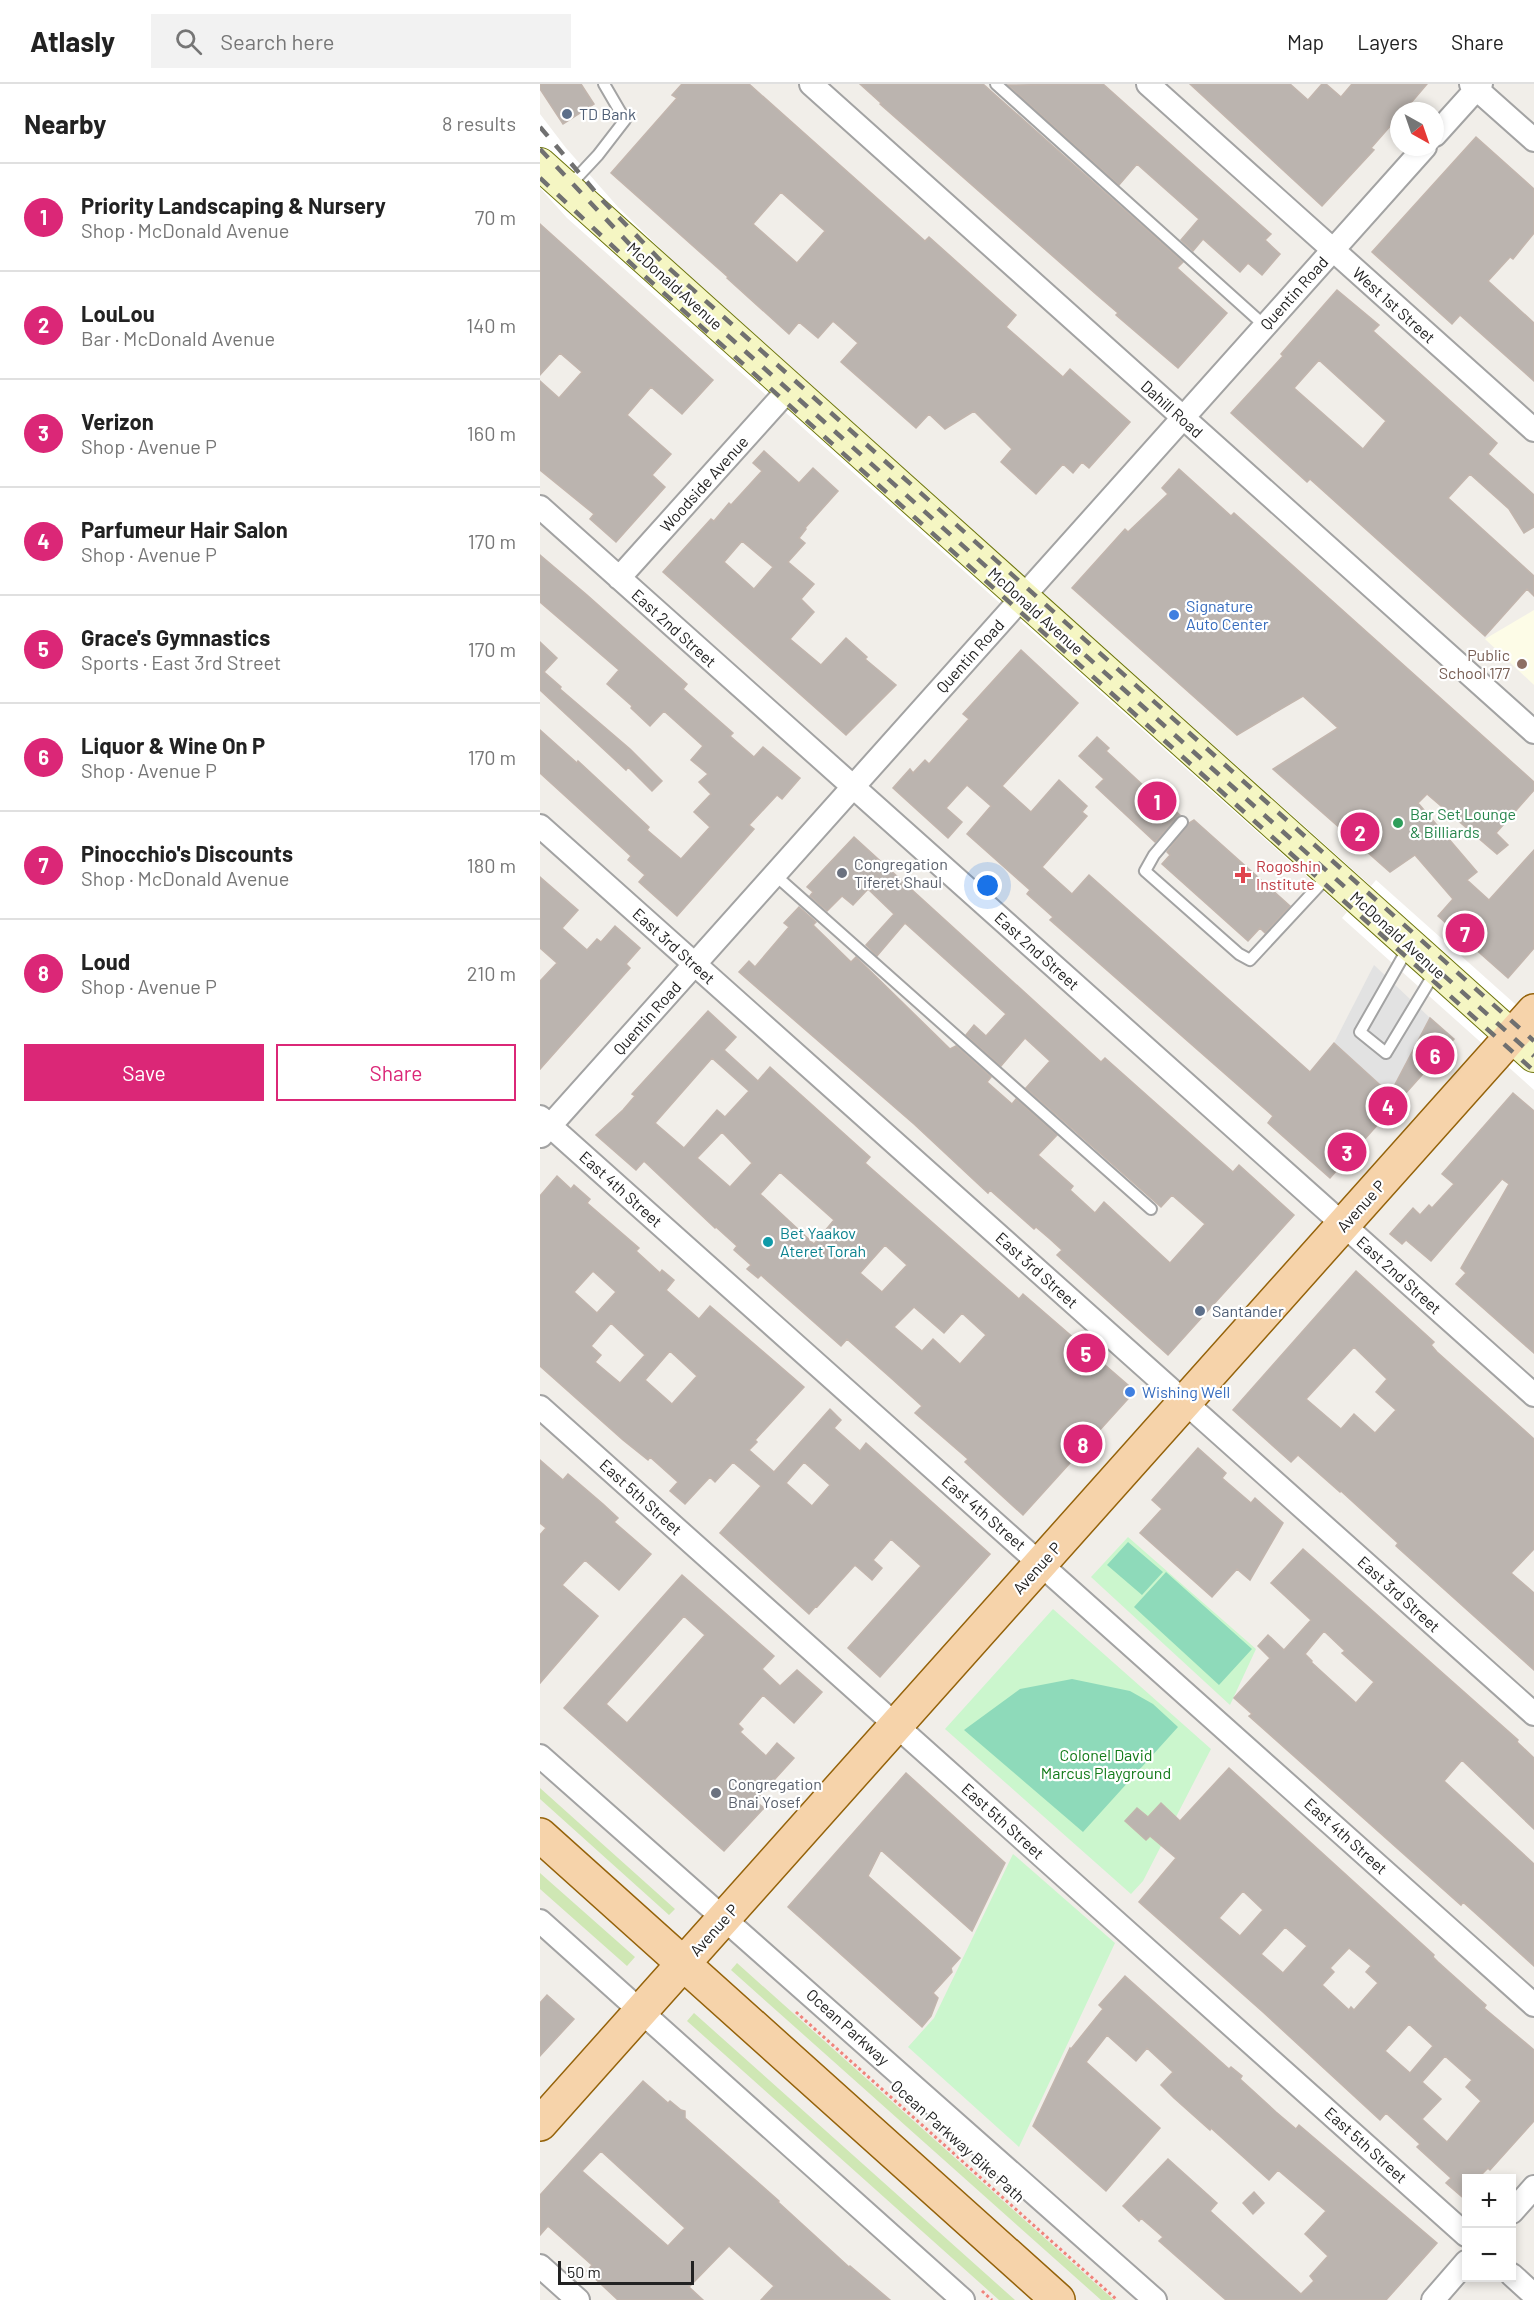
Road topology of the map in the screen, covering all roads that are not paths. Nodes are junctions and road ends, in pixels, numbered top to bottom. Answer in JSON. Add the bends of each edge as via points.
{"nodes":[{"id":1,"x":604,"y":84,"type":"edge"},
{"id":2,"x":811,"y":84,"type":"edge"},
{"id":3,"x":996,"y":84,"type":"edge"},
{"id":4,"x":1148,"y":84,"type":"edge"},
{"id":5,"x":1476,"y":86,"type":"edge"},
{"id":6,"x":1444,"y":124,"type":"edge"},
{"id":7,"x":1534,"y":140,"type":"edge"},
{"id":8,"x":1417,"y":156,"type":"edge"},
{"id":9,"x":540,"y":164,"type":"edge"},
{"id":10,"x":566,"y":188,"type":"junction"},
{"id":11,"x":1333,"y":250,"type":"junction"},
{"id":12,"x":1265,"y":326,"type":"junction"},
{"id":13,"x":789,"y":389,"type":"junction"},
{"id":14,"x":1182,"y":418,"type":"junction"},
{"id":15,"x":1534,"y":430,"type":"edge"},
{"id":16,"x":540,"y":507,"type":"edge"},
{"id":17,"x":619,"y":578,"type":"junction"},
{"id":18,"x":1022,"y":598,"type":"junction"},
{"id":19,"x":1534,"y":732,"type":"edge"},
{"id":20,"x":853,"y":787,"type":"junction"},
{"id":21,"x":1182,"y":822,"type":"dead end"},
{"id":22,"x":540,"y":826,"type":"edge"},
{"id":23,"x":1330,"y":874,"type":"junction"},
{"id":24,"x":775,"y":875,"type":"junction"},
{"id":25,"x":1410,"y":945,"type":"junction"},
{"id":26,"x":694,"y":964,"type":"junction"},
{"id":27,"x":1437,"y":969,"type":"junction"},
{"id":28,"x":1534,"y":1011,"type":"edge"},
{"id":29,"x":1523,"y":1046,"type":"edge"},
{"id":30,"x":543,"y":1127,"type":"edge"},
{"id":31,"x":1151,"y":1209,"type":"dead end"},
{"id":32,"x":1344,"y":1225,"type":"junction"},
{"id":33,"x":1534,"y":1395,"type":"edge"},
{"id":34,"x":1185,"y":1402,"type":"junction"},
{"id":35,"x":540,"y":1407,"type":"edge"},
{"id":36,"x":1041,"y":1564,"type":"junction"},
{"id":37,"x":1534,"y":1714,"type":"edge"},
{"id":38,"x":896,"y":1726,"type":"junction"},
{"id":39,"x":540,"y":1756,"type":"edge"},
{"id":40,"x":540,"y":1835,"type":"edge"},
{"id":41,"x":725,"y":1918,"type":"junction"},
{"id":42,"x":540,"y":1921,"type":"edge"},
{"id":43,"x":683,"y":1964,"type":"junction"},
{"id":44,"x":1534,"y":2005,"type":"edge"},
{"id":45,"x":641,"y":2011,"type":"junction"},
{"id":46,"x":540,"y":2124,"type":"edge"},
{"id":47,"x":1534,"y":2187,"type":"edge"},
{"id":48,"x":1516,"y":2207,"type":"edge"},
{"id":49,"x":1462,"y":2231,"type":"edge"},
{"id":50,"x":540,"y":2266,"type":"edge"},
{"id":51,"x":1462,"y":2268,"type":"edge"},
{"id":52,"x":1516,"y":2279,"type":"edge"},
{"id":53,"x":1534,"y":2295,"type":"edge"},
{"id":54,"x":578,"y":2300,"type":"edge"},
{"id":55,"x":963,"y":2300,"type":"edge"},
{"id":56,"x":1058,"y":2300,"type":"edge"},
{"id":57,"x":1155,"y":2300,"type":"edge"},
{"id":58,"x":1433,"y":2300,"type":"edge"}],
"edges":[{"from":1,"to":10,"type":"lane","via":[[625,120]]},
{"from":2,"to":14,"type":"street","name":"Dahill Road"},
{"from":3,"to":12,"type":"lane"},
{"from":4,"to":11,"type":"street","name":"West 1st Street"},
{"from":5,"to":6,"type":"street"},
{"from":5,"to":7,"type":"street"},
{"from":8,"to":11,"type":"street","name":"Quentin Road"},
{"from":9,"to":10,"type":"main road","name":"McDonald Avenue"},
{"from":10,"to":13,"type":"main road","name":"McDonald Avenue"},
{"from":11,"to":12,"type":"street","name":"Quentin Road"},
{"from":11,"to":15,"type":"street","name":"West 1st Street"},
{"from":12,"to":14,"type":"street","name":"Quentin Road"},
{"from":13,"to":17,"type":"street","name":"Woodside Avenue"},
{"from":13,"to":18,"type":"main road","name":"McDonald Avenue"},
{"from":14,"to":18,"type":"street","name":"Quentin Road"},
{"from":14,"to":19,"type":"street","name":"Dahill Road"},
{"from":16,"to":17,"type":"street","name":"East 2nd Street"},
{"from":17,"to":20,"type":"street","name":"East 2nd Street"},
{"from":18,"to":20,"type":"street","name":"Quentin Road"},
{"from":18,"to":23,"type":"main road","name":"McDonald Avenue"},
{"from":20,"to":24,"type":"street","name":"Quentin Road"},
{"from":20,"to":32,"type":"street","name":"East 2nd Street"},
{"from":21,"to":23,"type":"lane","via":[[1145,871],[1250,960]]},
{"from":22,"to":26,"type":"street","name":"East 3rd Street"},
{"from":23,"to":25,"type":"main road","name":"McDonald Avenue"},
{"from":24,"to":26,"type":"street","name":"Quentin Road"},
{"from":24,"to":31,"type":"lane"},
{"from":25,"to":27,"type":"main road","name":"McDonald Avenue"},
{"from":25,"to":27,"type":"lane","via":[[1360,1032],[1386,1053]]},
{"from":26,"to":30,"type":"street","name":"Quentin Road"},
{"from":26,"to":34,"type":"street","name":"East 3rd Street"},
{"from":27,"to":29,"type":"main road","name":"McDonald Avenue"},
{"from":28,"to":29,"type":"main road","name":"Avenue P"},
{"from":29,"to":32,"type":"main road","name":"Avenue P"},
{"from":30,"to":36,"type":"street","name":"East 4th Street"},
{"from":32,"to":33,"type":"street","name":"East 2nd Street"},
{"from":32,"to":34,"type":"main road","name":"Avenue P"},
{"from":34,"to":36,"type":"main road","name":"Avenue P"},
{"from":34,"to":37,"type":"street","name":"East 3rd Street"},
{"from":35,"to":38,"type":"street","name":"East 5th Street"},
{"from":36,"to":38,"type":"main road","name":"Avenue P"},
{"from":36,"to":44,"type":"street","name":"East 4th Street"},
{"from":38,"to":41,"type":"main road","name":"Avenue P"},
{"from":38,"to":49,"type":"street","name":"East 5th Street"},
{"from":39,"to":41,"type":"street","name":"Ocean Parkway"},
{"from":40,"to":43,"type":"main road"},
{"from":41,"to":43,"type":"main road","name":"Avenue P"},
{"from":41,"to":57,"type":"street","name":"Ocean Parkway"},
{"from":42,"to":45,"type":"street"},
{"from":43,"to":45,"type":"main road","name":"Avenue P"},
{"from":43,"to":56,"type":"main road"},
{"from":45,"to":46,"type":"main road","name":"Avenue P"},
{"from":45,"to":55,"type":"street"},
{"from":47,"to":48,"type":"street"},
{"from":50,"to":54,"type":"street"},
{"from":51,"to":58,"type":"street"},
{"from":52,"to":53,"type":"street"}]}
